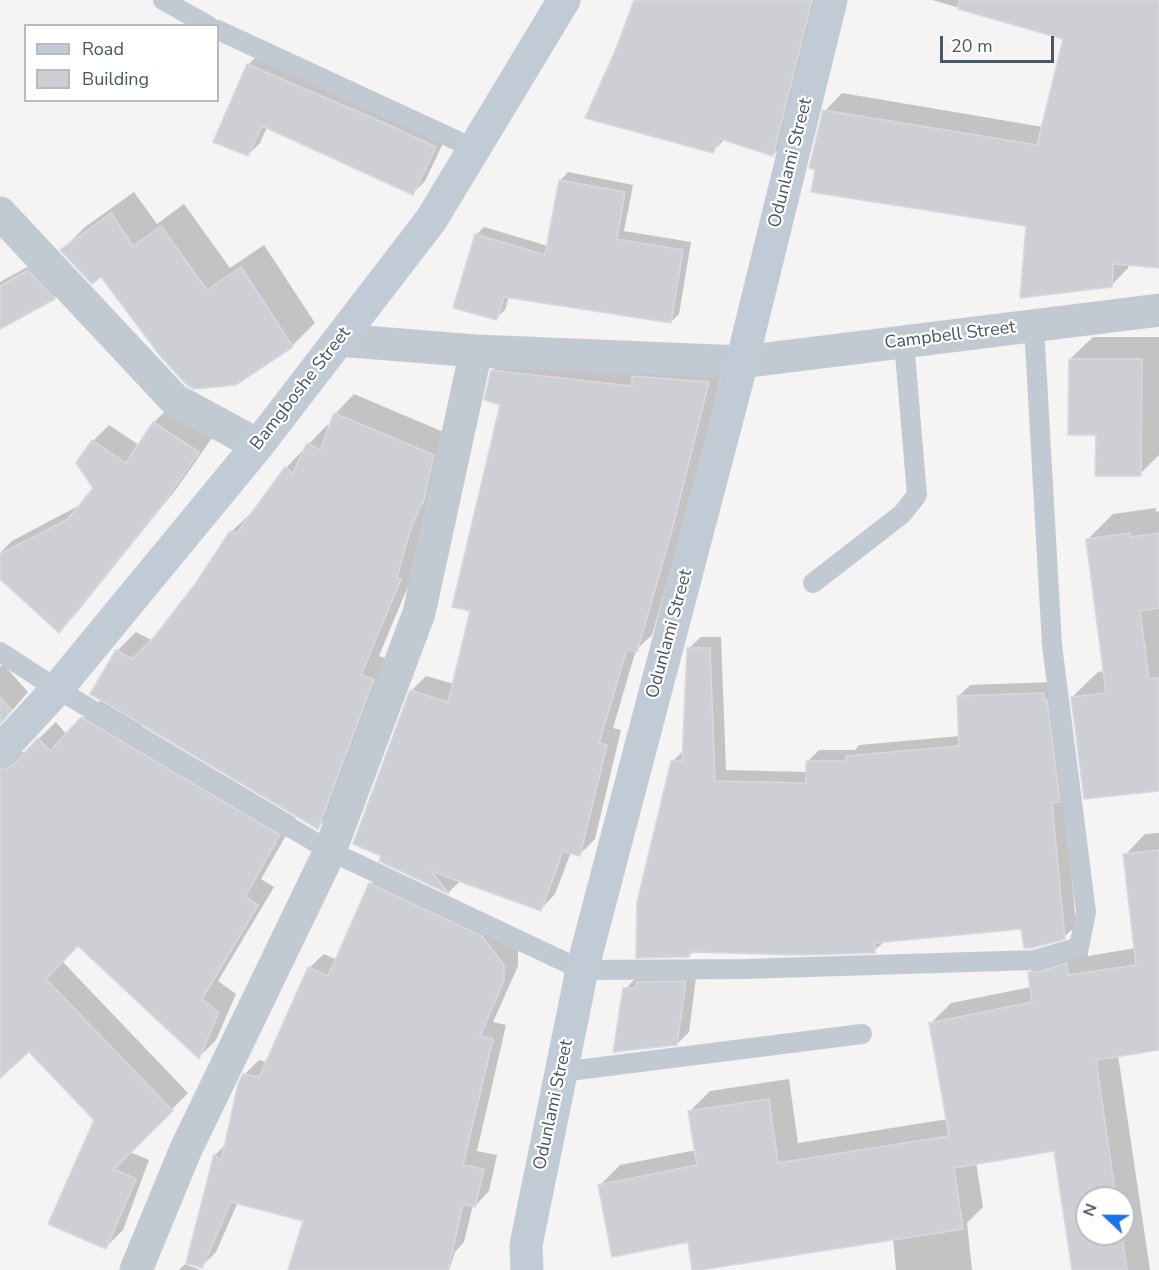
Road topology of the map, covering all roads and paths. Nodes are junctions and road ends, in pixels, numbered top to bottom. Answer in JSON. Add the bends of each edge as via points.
{"nodes":[{"id":1,"x":163,"y":0,"type":"edge"},
{"id":2,"x":564,"y":0,"type":"edge"},
{"id":3,"x":831,"y":0,"type":"edge"},
{"id":4,"x":205,"y":24,"type":"edge"},
{"id":5,"x":219,"y":30,"type":"edge"},
{"id":6,"x":475,"y":148,"type":"junction"},
{"id":7,"x":0,"y":213,"type":"edge"},
{"id":8,"x":1159,"y":310,"type":"edge"},
{"id":9,"x":1034,"y":326,"type":"junction"},
{"id":10,"x":339,"y":340,"type":"junction"},
{"id":11,"x":904,"y":342,"type":"junction"},
{"id":12,"x":476,"y":351,"type":"junction"},
{"id":13,"x":742,"y":362,"type":"junction"},
{"id":14,"x":258,"y":445,"type":"junction"},
{"id":15,"x":813,"y":583,"type":"dead end"},
{"id":16,"x":0,"y":652,"type":"edge"},
{"id":17,"x":57,"y":689,"type":"junction"},
{"id":18,"x":0,"y":751,"type":"edge"},
{"id":19,"x":330,"y":851,"type":"junction"},
{"id":20,"x":582,"y":970,"type":"junction"},
{"id":21,"x":862,"y":1034,"type":"dead end"},
{"id":22,"x":561,"y":1072,"type":"junction"},
{"id":23,"x":136,"y":1270,"type":"edge"},
{"id":24,"x":527,"y":1270,"type":"edge"}],
"edges":[{"from":1,"to":4,"type":"lane"},
{"from":2,"to":6,"type":"main road","name":"Bamgboshe Street"},
{"from":3,"to":13,"type":"main road","name":"Odunlami Street"},
{"from":5,"to":6,"type":"lane"},
{"from":6,"to":10,"type":"main road","name":"Bamgboshe Street","via":[[431,220]]},
{"from":7,"to":14,"type":"street","via":[[175,400]]},
{"from":8,"to":9,"type":"street","name":"Campbell Street"},
{"from":9,"to":11,"type":"street","name":"Campbell Street"},
{"from":9,"to":20,"type":"lane","via":[[1052,645],[1086,912],[1079,947],[1034,960]]},
{"from":10,"to":12,"type":"street","name":"Campbell Street"},
{"from":10,"to":14,"type":"main road","name":"Bamgboshe Street"},
{"from":11,"to":13,"type":"street","name":"Campbell Street"},
{"from":11,"to":15,"type":"lane","via":[[917,495],[902,514]]},
{"from":12,"to":13,"type":"street","name":"Campbell Street"},
{"from":12,"to":19,"type":"street","via":[[419,614]]},
{"from":13,"to":20,"type":"main road","name":"Odunlami Street"},
{"from":14,"to":17,"type":"main road","name":"Bamgboshe Street"},
{"from":16,"to":17,"type":"lane"},
{"from":17,"to":18,"type":"main road","name":"Bamgboshe Street"},
{"from":17,"to":19,"type":"lane"},
{"from":19,"to":20,"type":"lane"},
{"from":19,"to":23,"type":"street","via":[[186,1149]]},
{"from":20,"to":22,"type":"main road","name":"Odunlami Street"},
{"from":21,"to":22,"type":"lane"},
{"from":22,"to":24,"type":"main road","name":"Odunlami Street","via":[[526,1245]]}]}
